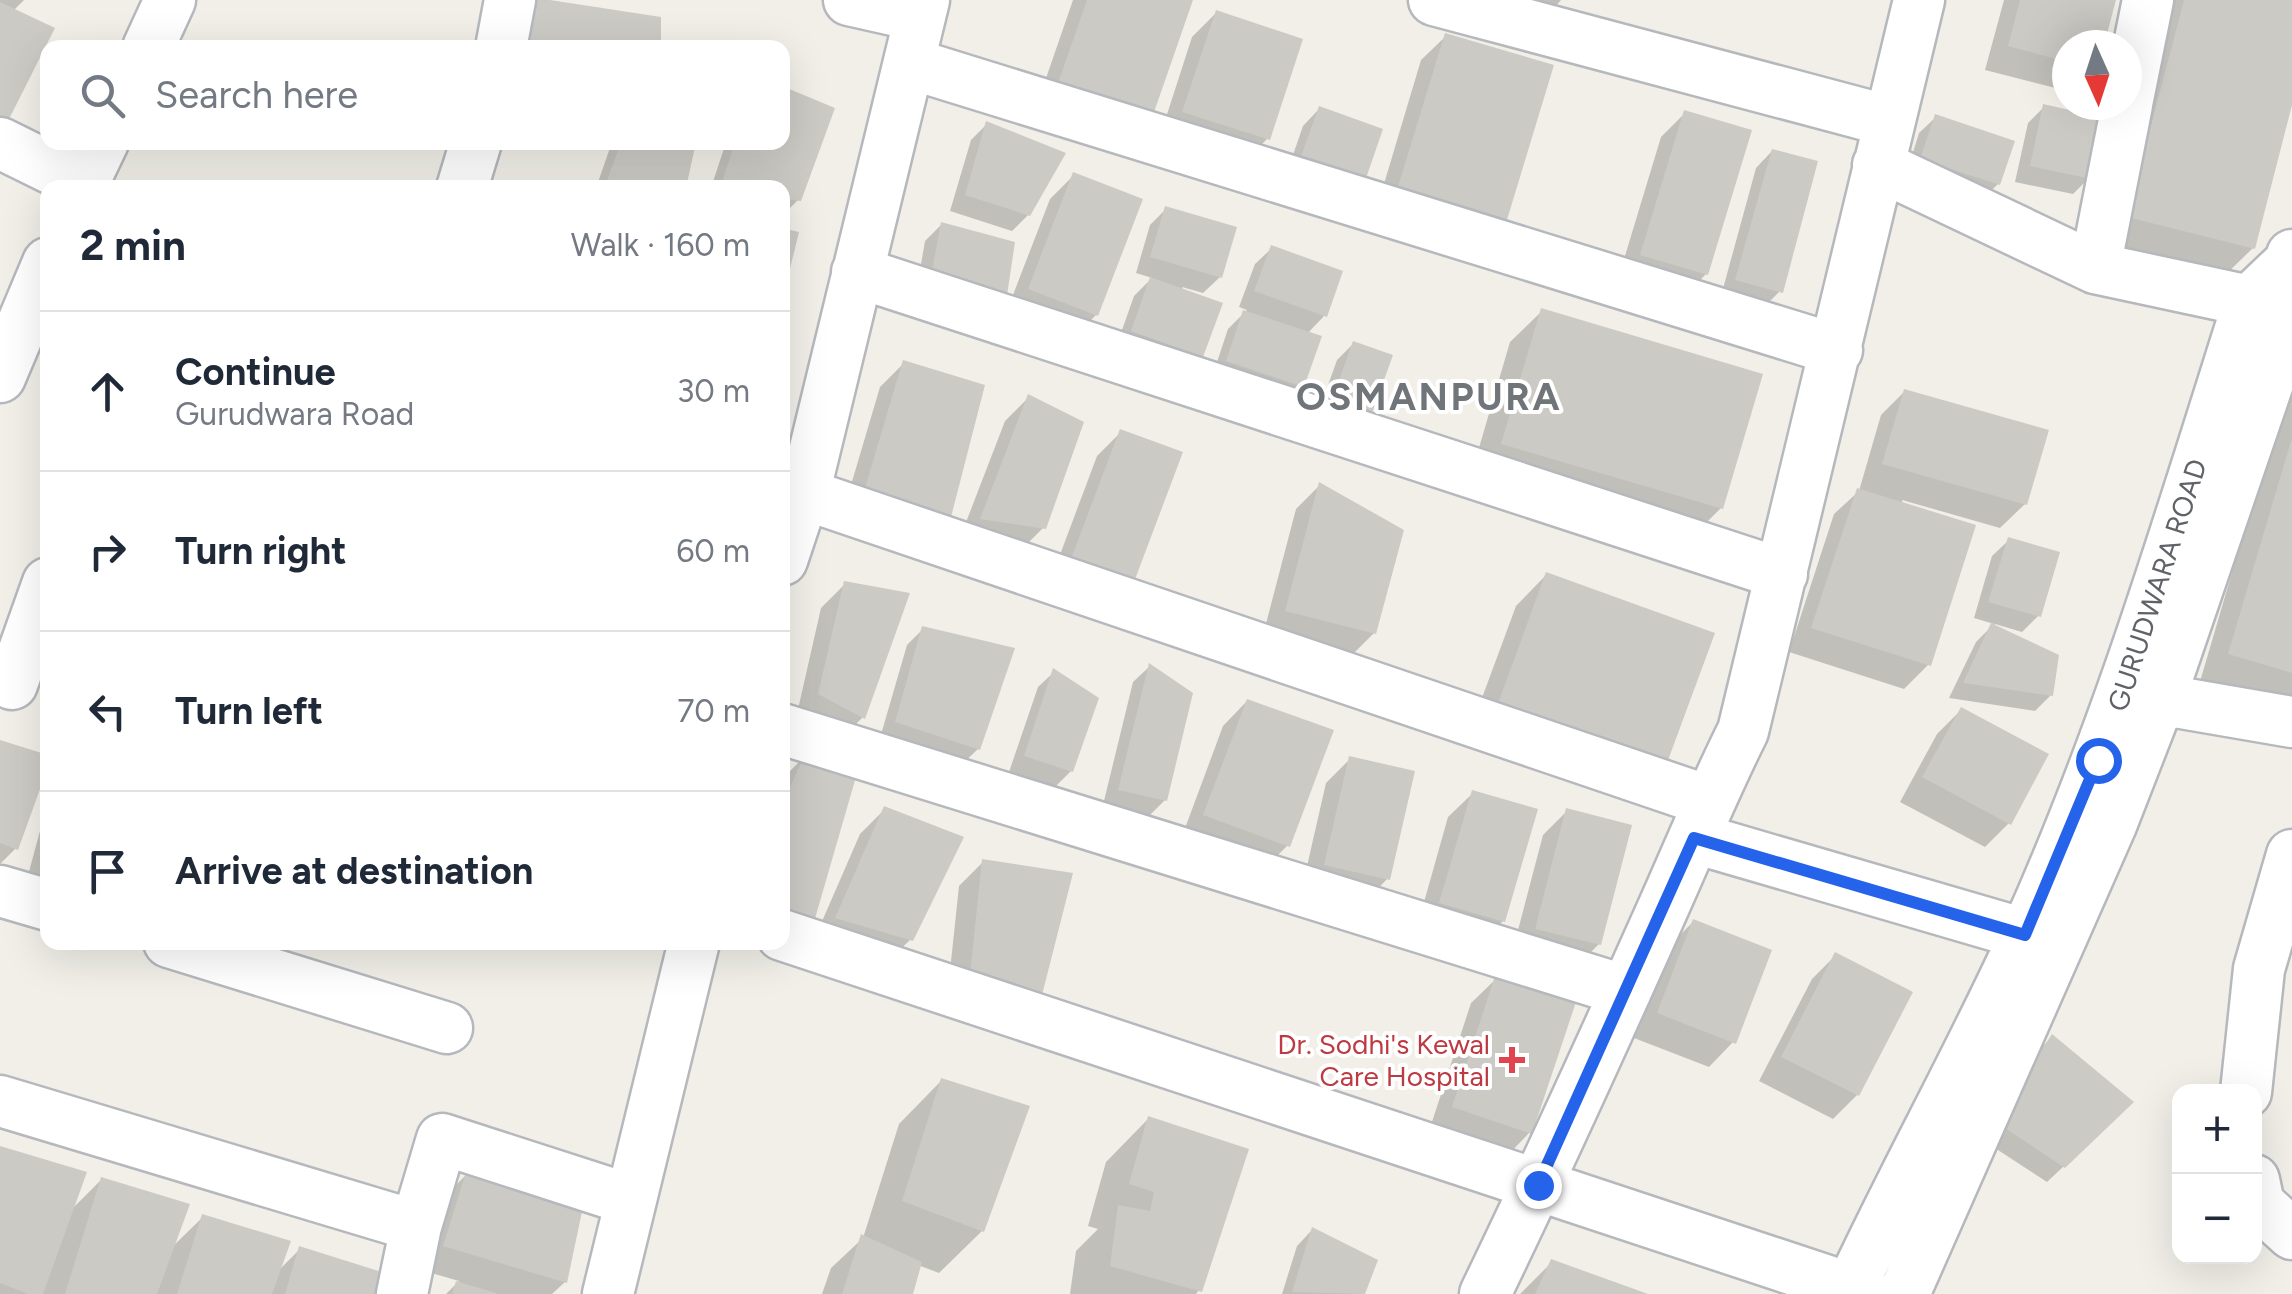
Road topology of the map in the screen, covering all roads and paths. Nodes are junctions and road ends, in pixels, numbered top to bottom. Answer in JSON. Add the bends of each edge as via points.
{"nodes":[{"id":1,"x":170,"y":0,"type":"edge"},
{"id":2,"x":510,"y":0,"type":"edge"},
{"id":3,"x":848,"y":0,"type":"edge"},
{"id":4,"x":1919,"y":0,"type":"edge"},
{"id":5,"x":2148,"y":0,"type":"edge"},
{"id":6,"x":1445,"y":1,"type":"edge"},
{"id":7,"x":918,"y":26,"type":"edge"},
{"id":8,"x":2142,"y":30,"type":"edge"},
{"id":9,"x":152,"y":40,"type":"edge"},
{"id":10,"x":502,"y":40,"type":"edge"},
{"id":11,"x":2124,"y":120,"type":"edge"},
{"id":12,"x":0,"y":142,"type":"edge"},
{"id":13,"x":1884,"y":143,"type":"junction"},
{"id":14,"x":474,"y":150,"type":"edge"},
{"id":15,"x":89,"y":171,"type":"edge"},
{"id":16,"x":464,"y":180,"type":"edge"},
{"id":17,"x":2291,"y":259,"type":"edge"},
{"id":18,"x":2095,"y":268,"type":"junction"},
{"id":19,"x":857,"y":272,"type":"junction"},
{"id":20,"x":40,"y":282,"type":"edge"},
{"id":21,"x":2277,"y":311,"type":"edge"},
{"id":22,"x":1837,"y":350,"type":"junction"},
{"id":23,"x":0,"y":377,"type":"edge"},
{"id":24,"x":804,"y":494,"type":"junction"},
{"id":25,"x":790,"y":536,"type":"edge"},
{"id":26,"x":1782,"y":574,"type":"junction"},
{"id":27,"x":40,"y":613,"type":"edge"},
{"id":28,"x":20,"y":687,"type":"edge"},
{"id":29,"x":2142,"y":696,"type":"junction"},
{"id":30,"x":2292,"y":722,"type":"edge"},
{"id":31,"x":790,"y":731,"type":"edge"},
{"id":32,"x":1701,"y":820,"type":"junction"},
{"id":33,"x":2292,"y":855,"type":"edge"},
{"id":34,"x":0,"y":891,"type":"edge"},
{"id":35,"x":40,"y":904,"type":"edge"},
{"id":36,"x":790,"y":937,"type":"edge"},
{"id":37,"x":2042,"y":939,"type":"junction"},
{"id":38,"x":195,"y":950,"type":"edge"},
{"id":39,"x":692,"y":950,"type":"edge"},
{"id":40,"x":1626,"y":991,"type":"junction"},
{"id":41,"x":447,"y":1028,"type":"dead end"},
{"id":42,"x":2247,"y":1084,"type":"edge"},
{"id":43,"x":0,"y":1101,"type":"edge"},
{"id":44,"x":1538,"y":1185,"type":"junction"},
{"id":45,"x":630,"y":1200,"type":"junction"},
{"id":46,"x":2262,"y":1206,"type":"edge"},
{"id":47,"x":416,"y":1226,"type":"junction"},
{"id":48,"x":2292,"y":1234,"type":"edge"},
{"id":49,"x":1855,"y":1292,"type":"edge"},
{"id":50,"x":402,"y":1294,"type":"edge"},
{"id":51,"x":608,"y":1294,"type":"edge"},
{"id":52,"x":1485,"y":1294,"type":"edge"},
{"id":53,"x":1904,"y":1294,"type":"edge"}],
"edges":[{"from":1,"to":9,"type":"street"},
{"from":2,"to":10,"type":"street"},
{"from":3,"to":7,"type":"street"},
{"from":4,"to":13,"type":"street"},
{"from":5,"to":8,"type":"street"},
{"from":6,"to":13,"type":"street"},
{"from":7,"to":19,"type":"street"},
{"from":7,"to":22,"type":"street"},
{"from":11,"to":18,"type":"street"},
{"from":12,"to":15,"type":"street"},
{"from":13,"to":18,"type":"street"},
{"from":13,"to":22,"type":"street"},
{"from":14,"to":16,"type":"street"},
{"from":17,"to":21,"type":"street"},
{"from":18,"to":21,"type":"street"},
{"from":19,"to":24,"type":"street"},
{"from":19,"to":26,"type":"street"},
{"from":20,"to":23,"type":"street"},
{"from":21,"to":29,"type":"street"},
{"from":22,"to":26,"type":"street"},
{"from":24,"to":25,"type":"street"},
{"from":24,"to":32,"type":"street"},
{"from":26,"to":32,"type":"street","via":[[1744,731]]},
{"from":27,"to":28,"type":"street"},
{"from":29,"to":30,"type":"street"},
{"from":29,"to":37,"type":"street","via":[[2111,825]]},
{"from":31,"to":40,"type":"street"},
{"from":32,"to":37,"type":"street"},
{"from":32,"to":40,"type":"street"},
{"from":33,"to":42,"type":"street","via":[[2259,969]]},
{"from":34,"to":35,"type":"street"},
{"from":36,"to":44,"type":"street"},
{"from":37,"to":49,"type":"street"},
{"from":37,"to":53,"type":"street"},
{"from":38,"to":41,"type":"street"},
{"from":39,"to":45,"type":"street"},
{"from":40,"to":44,"type":"street"},
{"from":43,"to":47,"type":"street"},
{"from":44,"to":49,"type":"street"},
{"from":44,"to":52,"type":"street"},
{"from":45,"to":47,"type":"street","via":[[442,1139]]},
{"from":45,"to":51,"type":"street"},
{"from":46,"to":48,"type":"street"},
{"from":47,"to":50,"type":"street"}]}
